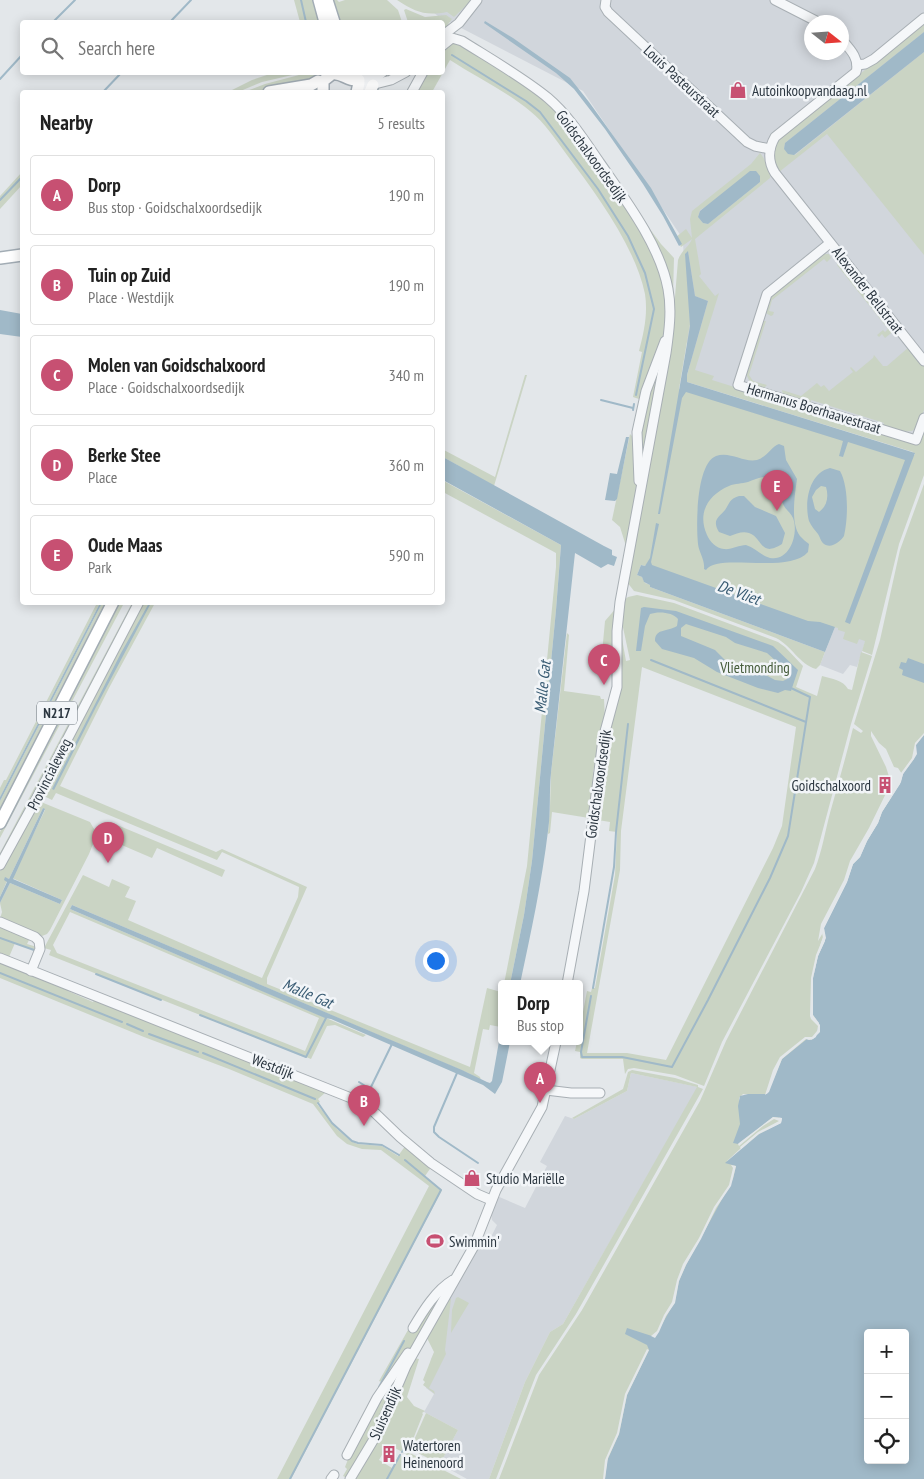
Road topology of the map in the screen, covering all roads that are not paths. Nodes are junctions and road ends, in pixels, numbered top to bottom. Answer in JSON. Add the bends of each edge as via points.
{"nodes":[{"id":1,"x":319,"y":0,"type":"edge"},
{"id":2,"x":326,"y":0,"type":"edge"},
{"id":3,"x":477,"y":0,"type":"edge"},
{"id":4,"x":606,"y":0,"type":"edge"},
{"id":5,"x":775,"y":0,"type":"edge"},
{"id":6,"x":470,"y":7,"type":"dead end"},
{"id":7,"x":804,"y":15,"type":"edge"},
{"id":8,"x":924,"y":18,"type":"edge"},
{"id":9,"x":324,"y":20,"type":"edge"},
{"id":10,"x":333,"y":20,"type":"edge"},
{"id":11,"x":445,"y":44,"type":"edge"},
{"id":12,"x":849,"y":49,"type":"edge"},
{"id":13,"x":857,"y":65,"type":"junction"},
{"id":14,"x":337,"y":75,"type":"edge"},
{"id":15,"x":341,"y":75,"type":"edge"},
{"id":16,"x":369,"y":75,"type":"edge"},
{"id":17,"x":379,"y":75,"type":"edge"},
{"id":18,"x":401,"y":75,"type":"edge"},
{"id":19,"x":406,"y":75,"type":"edge"},
{"id":20,"x":421,"y":75,"type":"edge"},
{"id":21,"x":354,"y":82,"type":"edge"},
{"id":22,"x":321,"y":85,"type":"edge"},
{"id":23,"x":372,"y":89,"type":"edge"},
{"id":24,"x":414,"y":89,"type":"edge"},
{"id":25,"x":277,"y":90,"type":"edge"},
{"id":26,"x":770,"y":150,"type":"junction"},
{"id":27,"x":830,"y":243,"type":"junction"},
{"id":28,"x":20,"y":255,"type":"edge"},
{"id":29,"x":0,"y":258,"type":"edge"},
{"id":30,"x":668,"y":334,"type":"junction"},
{"id":31,"x":924,"y":361,"type":"edge"},
{"id":32,"x":924,"y":418,"type":"edge"},
{"id":33,"x":640,"y":494,"type":"junction"},
{"id":34,"x":111,"y":605,"type":"edge"},
{"id":35,"x":137,"y":605,"type":"edge"},
{"id":36,"x":0,"y":823,"type":"edge"},
{"id":37,"x":0,"y":866,"type":"edge"},
{"id":38,"x":0,"y":922,"type":"edge"},
{"id":39,"x":0,"y":958,"type":"edge"},
{"id":40,"x":32,"y":971,"type":"junction"},
{"id":41,"x":568,"y":980,"type":"edge"},
{"id":42,"x":555,"y":1045,"type":"edge"},
{"id":43,"x":546,"y":1090,"type":"junction"},
{"id":44,"x":600,"y":1093,"type":"dead end"},
{"id":45,"x":491,"y":1200,"type":"junction"},
{"id":46,"x":456,"y":1278,"type":"junction"},
{"id":47,"x":413,"y":1328,"type":"dead end"},
{"id":48,"x":418,"y":1346,"type":"junction"},
{"id":49,"x":346,"y":1455,"type":"dead end"},
{"id":50,"x":350,"y":1479,"type":"edge"}],
"edges":[{"from":1,"to":9,"type":"main road"},
{"from":2,"to":10,"type":"main road"},
{"from":3,"to":6,"type":"street"},
{"from":4,"to":26,"type":"street","name":"Louis Pasteurstraat","via":[[608,12],[747,142]]},
{"from":5,"to":7,"type":"street"},
{"from":8,"to":13,"type":"street","via":[[874,58]]},
{"from":11,"to":30,"type":"street","name":"Goidschalxoordsedijk","via":[[452,38],[462,41],[541,93],[572,124],[630,208],[656,255],[668,288]]},
{"from":12,"to":13,"type":"street"},
{"from":13,"to":26,"type":"street","via":[[854,74],[777,136]]},
{"from":14,"to":22,"type":"main road"},
{"from":15,"to":21,"type":"main road"},
{"from":16,"to":21,"type":"street"},
{"from":17,"to":21,"type":"street"},
{"from":18,"to":23,"type":"street"},
{"from":19,"to":24,"type":"street"},
{"from":20,"to":24,"type":"street"},
{"from":21,"to":23,"type":"street"},
{"from":22,"to":25,"type":"main road"},
{"from":26,"to":27,"type":"street","name":"Alexander Bellstraat","via":[[773,170]]},
{"from":27,"to":31,"type":"street","name":"Alexander Bellstraat"},
{"from":27,"to":32,"type":"street","name":"Hermanus Boerhaavestraat","via":[[767,294],[738,385],[916,440]]},
{"from":28,"to":29,"type":"main road"},
{"from":30,"to":33,"type":"street","name":"Goidschalxoordsedijk"},
{"from":30,"to":33,"type":"street","name":"Goidschalxoordsedijk","via":[[646,391],[637,433]]},
{"from":33,"to":41,"type":"street","name":"Goidschalxoordsedijk","via":[[618,615],[617,687],[603,739],[584,886]]},
{"from":34,"to":36,"type":"main road","name":"Provincialeweg","number":"N217"},
{"from":35,"to":37,"type":"street","name":"Provincialeweg"},
{"from":38,"to":40,"type":"street","via":[[39,940],[40,950]]},
{"from":39,"to":40,"type":"street","name":"Westdijk"},
{"from":40,"to":45,"type":"street","name":"Westdijk","via":[[356,1100],[436,1166]]},
{"from":42,"to":43,"type":"street"},
{"from":43,"to":44,"type":"street"},
{"from":43,"to":45,"type":"street","via":[[542,1107]]},
{"from":45,"to":46,"type":"street","name":"Sluisendijk","via":[[477,1240]]},
{"from":46,"to":47,"type":"street","name":"Sluisendijk","via":[[443,1288]]},
{"from":46,"to":48,"type":"street","name":"Sluisendijk"},
{"from":48,"to":49,"type":"street","name":"Sluisendijk","via":[[405,1357],[379,1396]]},
{"from":48,"to":50,"type":"street","name":"Sluisendijk","via":[[398,1382],[376,1434]]}]}
